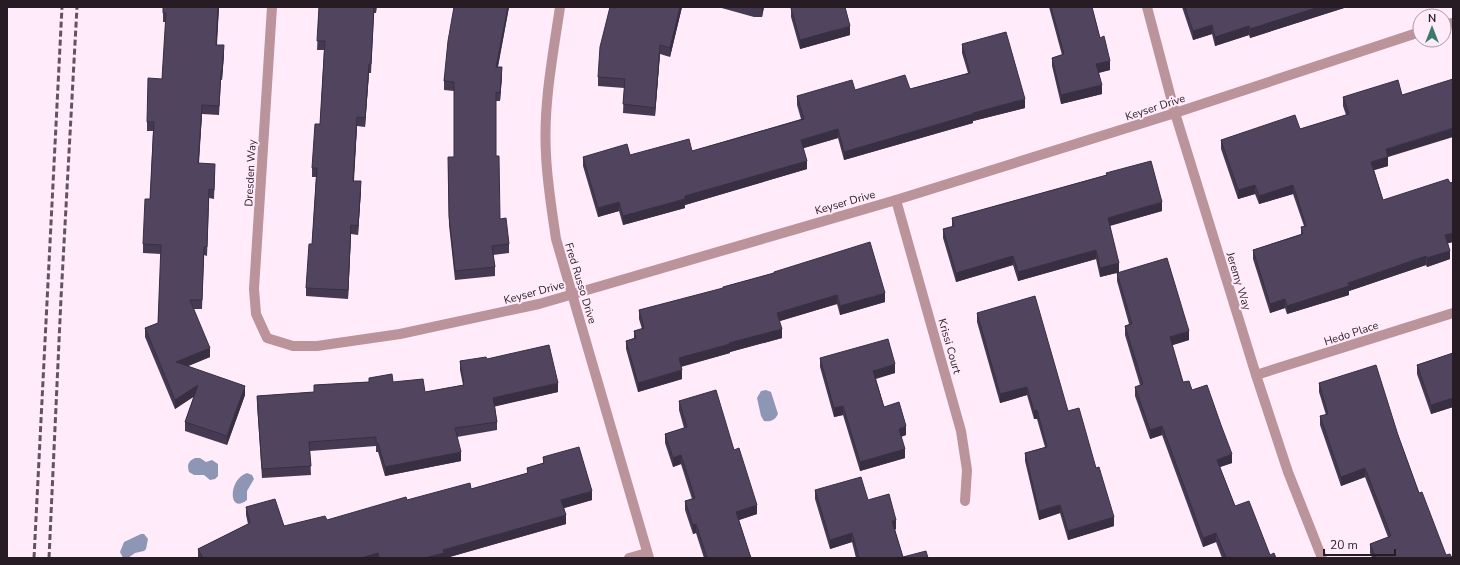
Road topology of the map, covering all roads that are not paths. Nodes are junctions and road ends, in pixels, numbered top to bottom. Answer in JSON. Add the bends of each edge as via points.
{"nodes":[{"id":1,"x":272,"y":7,"type":"edge"},
{"id":2,"x":560,"y":7,"type":"edge"},
{"id":3,"x":1147,"y":7,"type":"edge"},
{"id":4,"x":1412,"y":35,"type":"edge"},
{"id":5,"x":1176,"y":113,"type":"junction"},
{"id":6,"x":896,"y":200,"type":"junction"},
{"id":7,"x":573,"y":294,"type":"junction"},
{"id":8,"x":1453,"y":313,"type":"edge"},
{"id":9,"x":267,"y":338,"type":"joint"},
{"id":10,"x":1256,"y":375,"type":"junction"},
{"id":11,"x":965,"y":501,"type":"dead end"},
{"id":12,"x":648,"y":555,"type":"edge"},
{"id":13,"x":628,"y":558,"type":"edge"},
{"id":14,"x":1322,"y":558,"type":"edge"}],
"edges":[{"from":1,"to":9,"type":"street","name":"Dresden Way","via":[[254,288],[256,314]]},
{"from":2,"to":7,"type":"street","name":"Fred Russo Drive","via":[[547,106],[546,153],[556,239]]},
{"from":3,"to":5,"type":"street","name":"Jeremy Way"},
{"from":4,"to":5,"type":"street","name":"Keyser Drive"},
{"from":5,"to":6,"type":"street","name":"Keyser Drive"},
{"from":5,"to":10,"type":"street","name":"Jeremy Way"},
{"from":6,"to":7,"type":"street","name":"Keyser Drive"},
{"from":6,"to":11,"type":"street","name":"Krissi Court","via":[[961,431],[967,470]]},
{"from":7,"to":9,"type":"street","name":"Keyser Drive","via":[[472,319],[317,346],[293,346]]},
{"from":7,"to":12,"type":"street","name":"Fred Russo Drive"},
{"from":8,"to":10,"type":"street","name":"Hedo Place"},
{"from":10,"to":14,"type":"street","name":"Jeremy Way","via":[[1288,472]]},
{"from":12,"to":13,"type":"street"}]}
